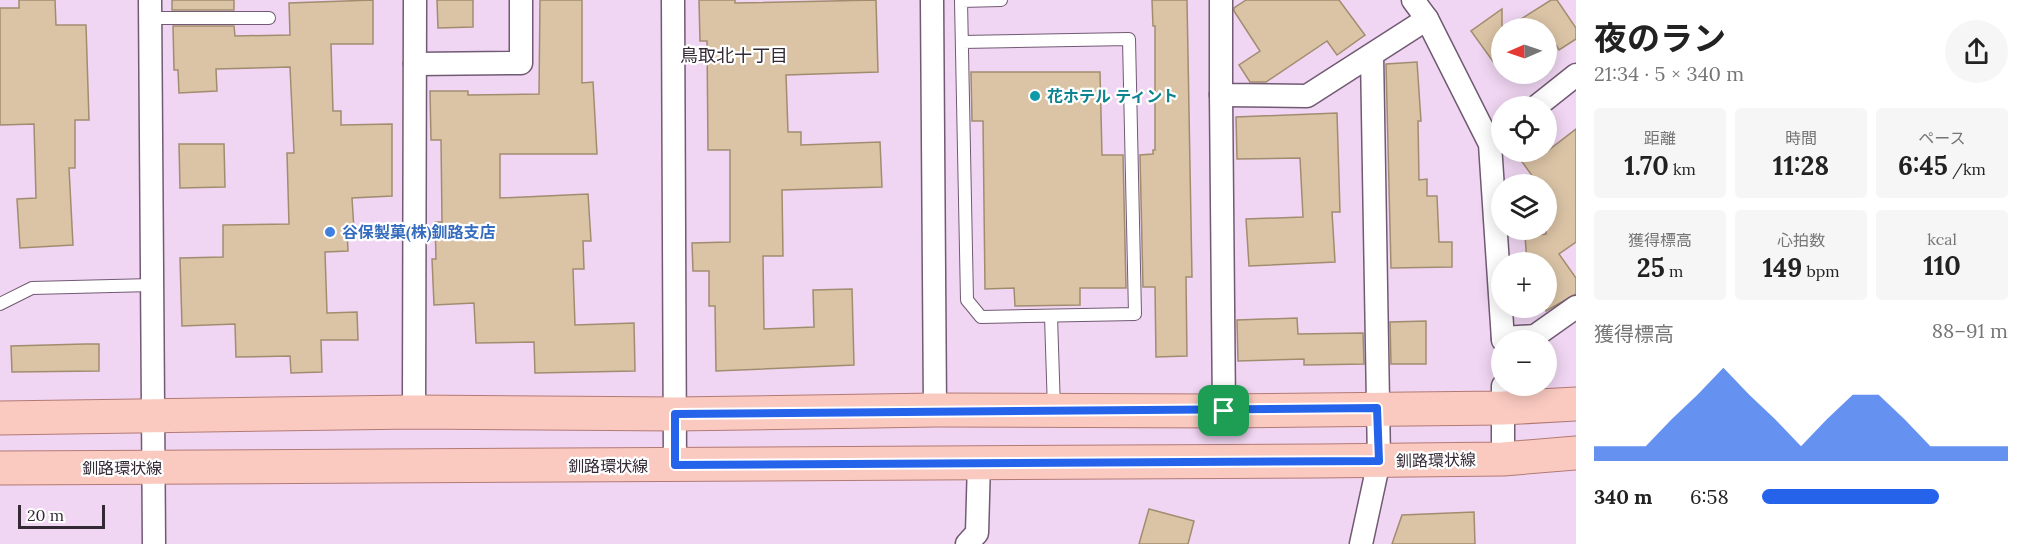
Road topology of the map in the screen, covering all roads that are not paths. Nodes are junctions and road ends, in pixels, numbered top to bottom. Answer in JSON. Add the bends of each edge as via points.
{"nodes":[{"id":1,"x":415,"y":0,"type":"edge"},
{"id":2,"x":520,"y":0,"type":"edge"},
{"id":3,"x":673,"y":0,"type":"edge"},
{"id":4,"x":932,"y":0,"type":"edge"},
{"id":5,"x":1000,"y":0,"type":"edge"},
{"id":6,"x":1221,"y":0,"type":"edge"},
{"id":7,"x":1413,"y":0,"type":"edge"},
{"id":8,"x":150,"y":9,"type":"edge"},
{"id":9,"x":269,"y":18,"type":"dead end"},
{"id":10,"x":1427,"y":20,"type":"junction"},
{"id":11,"x":962,"y":42,"type":"junction"},
{"id":12,"x":1372,"y":55,"type":"junction"},
{"id":13,"x":415,"y":64,"type":"junction"},
{"id":14,"x":1576,"y":75,"type":"edge"},
{"id":15,"x":1221,"y":95,"type":"junction"},
{"id":16,"x":1550,"y":96,"type":"edge"},
{"id":17,"x":1491,"y":131,"type":"edge"},
{"id":18,"x":1497,"y":162,"type":"edge"},
{"id":19,"x":152,"y":285,"type":"junction"},
{"id":20,"x":0,"y":304,"type":"edge"},
{"id":21,"x":1576,"y":307,"type":"edge"},
{"id":22,"x":1052,"y":316,"type":"junction"},
{"id":23,"x":1503,"y":330,"type":"edge"},
{"id":24,"x":1543,"y":330,"type":"edge"},
{"id":25,"x":1503,"y":397,"type":"edge"},
{"id":26,"x":1576,"y":404,"type":"edge"},
{"id":27,"x":1377,"y":408,"type":"junction"},
{"id":28,"x":935,"y":410,"type":"junction"},
{"id":29,"x":1054,"y":411,"type":"junction"},
{"id":30,"x":1224,"y":411,"type":"junction"},
{"id":31,"x":414,"y":412,"type":"junction"},
{"id":32,"x":675,"y":414,"type":"junction"},
{"id":33,"x":153,"y":417,"type":"junction"},
{"id":34,"x":0,"y":418,"type":"edge"},
{"id":35,"x":1576,"y":453,"type":"edge"},
{"id":36,"x":1503,"y":459,"type":"junction"},
{"id":37,"x":1379,"y":461,"type":"junction"},
{"id":38,"x":979,"y":462,"type":"junction"},
{"id":39,"x":675,"y":465,"type":"junction"},
{"id":40,"x":153,"y":467,"type":"junction"},
{"id":41,"x":0,"y":468,"type":"edge"},
{"id":42,"x":154,"y":544,"type":"edge"},
{"id":43,"x":967,"y":544,"type":"edge"},
{"id":44,"x":1361,"y":544,"type":"edge"}],
"edges":[{"from":1,"to":13,"type":"street"},
{"from":2,"to":13,"type":"street","via":[[521,63]]},
{"from":3,"to":32,"type":"street"},
{"from":4,"to":28,"type":"street"},
{"from":5,"to":11,"type":"lane","via":[[961,2]]},
{"from":6,"to":15,"type":"street"},
{"from":7,"to":10,"type":"street"},
{"from":8,"to":9,"type":"lane"},
{"from":8,"to":19,"type":"street"},
{"from":10,"to":12,"type":"street"},
{"from":10,"to":17,"type":"street"},
{"from":11,"to":22,"type":"lane","via":[[967,300],[981,317]]},
{"from":11,"to":22,"type":"lane","via":[[1129,39],[1135,314]]},
{"from":12,"to":15,"type":"street","via":[[1307,96]]},
{"from":12,"to":27,"type":"street"},
{"from":13,"to":31,"type":"street"},
{"from":14,"to":16,"type":"street"},
{"from":15,"to":30,"type":"street"},
{"from":18,"to":23,"type":"street"},
{"from":19,"to":20,"type":"lane","via":[[32,288]]},
{"from":19,"to":33,"type":"street"},
{"from":21,"to":24,"type":"street"},
{"from":22,"to":29,"type":"lane"},
{"from":25,"to":26,"type":"main road"},
{"from":25,"to":27,"type":"main road"},
{"from":25,"to":36,"type":"street"},
{"from":27,"to":30,"type":"main road"},
{"from":27,"to":37,"type":"street"},
{"from":28,"to":29,"type":"main road"},
{"from":28,"to":32,"type":"main road"},
{"from":29,"to":30,"type":"main road"},
{"from":31,"to":32,"type":"main road"},
{"from":31,"to":33,"type":"main road"},
{"from":32,"to":39,"type":"street"},
{"from":33,"to":34,"type":"main road"},
{"from":33,"to":40,"type":"street"},
{"from":35,"to":36,"type":"main road","name":"釧路環状線"},
{"from":36,"to":37,"type":"main road","name":"釧路環状線"},
{"from":37,"to":38,"type":"main road","name":"釧路環状線"},
{"from":37,"to":44,"type":"street"},
{"from":38,"to":39,"type":"main road","name":"釧路環状線"},
{"from":38,"to":43,"type":"street","via":[[977,533]]},
{"from":39,"to":40,"type":"main road","name":"釧路環状線"},
{"from":40,"to":41,"type":"main road","name":"釧路環状線"},
{"from":40,"to":42,"type":"street"}]}
